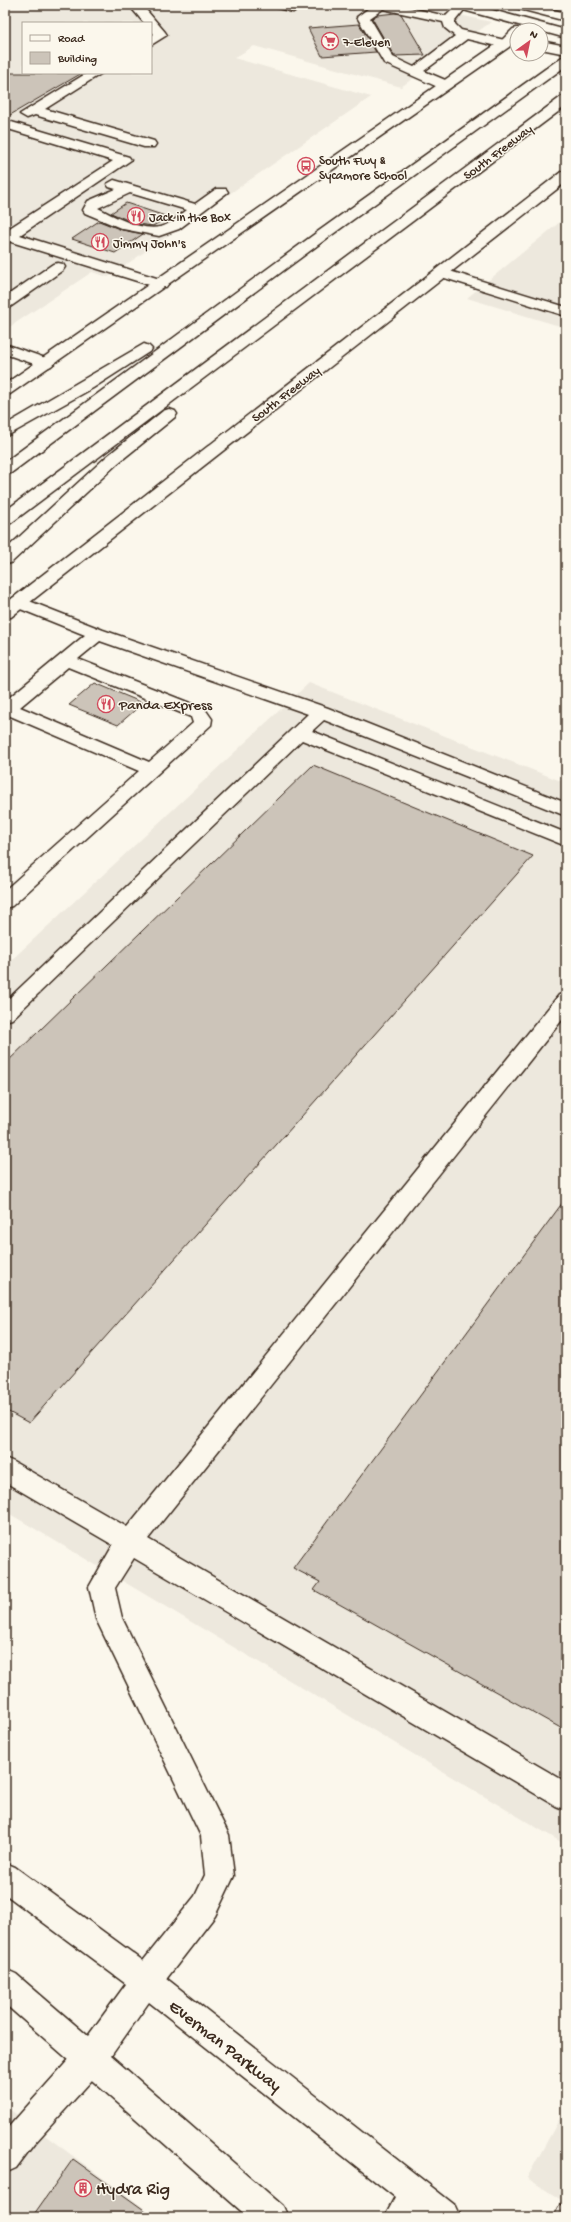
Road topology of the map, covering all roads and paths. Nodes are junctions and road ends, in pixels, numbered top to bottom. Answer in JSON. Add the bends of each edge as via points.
{"nodes":[{"id":1,"x":135,"y":5,"type":"edge"},
{"id":2,"x":282,"y":5,"type":"edge"},
{"id":3,"x":298,"y":5,"type":"edge"},
{"id":4,"x":381,"y":5,"type":"edge"},
{"id":5,"x":462,"y":5,"type":"edge"},
{"id":6,"x":520,"y":5,"type":"edge"},
{"id":7,"x":556,"y":5,"type":"edge"},
{"id":8,"x":545,"y":12,"type":"junction"},
{"id":9,"x":566,"y":17,"type":"edge"},
{"id":10,"x":449,"y":20,"type":"junction"},
{"id":11,"x":150,"y":22,"type":"edge"},
{"id":12,"x":530,"y":22,"type":"edge"},
{"id":13,"x":509,"y":23,"type":"edge"},
{"id":14,"x":152,"y":24,"type":"edge"},
{"id":15,"x":549,"y":32,"type":"edge"},
{"id":16,"x":566,"y":34,"type":"edge"},
{"id":17,"x":464,"y":35,"type":"junction"},
{"id":18,"x":152,"y":40,"type":"edge"},
{"id":19,"x":509,"y":45,"type":"edge"},
{"id":20,"x":509,"y":46,"type":"edge"},
{"id":21,"x":549,"y":47,"type":"edge"},
{"id":22,"x":566,"y":50,"type":"edge"},
{"id":23,"x":566,"y":60,"type":"edge"},
{"id":24,"x":415,"y":72,"type":"junction"},
{"id":25,"x":94,"y":74,"type":"edge"},
{"id":26,"x":445,"y":85,"type":"junction"},
{"id":27,"x":566,"y":100,"type":"edge"},
{"id":28,"x":34,"y":110,"type":"junction"},
{"id":29,"x":7,"y":126,"type":"edge"},
{"id":30,"x":149,"y":144,"type":"dead end"},
{"id":31,"x":566,"y":175,"type":"edge"},
{"id":32,"x":96,"y":179,"type":"junction"},
{"id":33,"x":128,"y":189,"type":"junction"},
{"id":34,"x":221,"y":192,"type":"dead end"},
{"id":35,"x":197,"y":209,"type":"junction"},
{"id":36,"x":7,"y":235,"type":"edge"},
{"id":37,"x":321,"y":236,"type":"junction"},
{"id":38,"x":58,"y":267,"type":"dead end"},
{"id":39,"x":440,"y":272,"type":"junction"},
{"id":40,"x":161,"y":284,"type":"junction"},
{"id":41,"x":5,"y":304,"type":"edge"},
{"id":42,"x":563,"y":307,"type":"edge"},
{"id":43,"x":260,"y":328,"type":"junction"},
{"id":44,"x":5,"y":349,"type":"edge"},
{"id":45,"x":46,"y":363,"type":"junction"},
{"id":46,"x":5,"y":391,"type":"edge"},
{"id":47,"x":5,"y":432,"type":"edge"},
{"id":48,"x":5,"y":470,"type":"edge"},
{"id":49,"x":5,"y":519,"type":"edge"},
{"id":50,"x":5,"y":559,"type":"edge"},
{"id":51,"x":19,"y":602,"type":"junction"},
{"id":52,"x":5,"y":613,"type":"edge"},
{"id":53,"x":97,"y":634,"type":"junction"},
{"id":54,"x":66,"y":660,"type":"junction"},
{"id":55,"x":6,"y":709,"type":"edge"},
{"id":56,"x":321,"y":712,"type":"junction"},
{"id":57,"x":300,"y":732,"type":"junction"},
{"id":58,"x":152,"y":770,"type":"junction"},
{"id":59,"x":566,"y":810,"type":"edge"},
{"id":60,"x":566,"y":840,"type":"edge"},
{"id":61,"x":5,"y":901,"type":"edge"},
{"id":62,"x":566,"y":1000,"type":"edge"},
{"id":63,"x":5,"y":1014,"type":"edge"},
{"id":64,"x":5,"y":1469,"type":"edge"},
{"id":65,"x":130,"y":1543,"type":"junction"},
{"id":66,"x":566,"y":1797,"type":"edge"},
{"id":67,"x":5,"y":1877,"type":"edge"},
{"id":68,"x":146,"y":1981,"type":"junction"},
{"id":69,"x":5,"y":1984,"type":"edge"},
{"id":70,"x":91,"y":2058,"type":"junction"},
{"id":71,"x":5,"y":2157,"type":"edge"},
{"id":72,"x":407,"y":2206,"type":"edge"},
{"id":73,"x":272,"y":2217,"type":"edge"},
{"id":74,"x":445,"y":2217,"type":"edge"}],
"edges":[{"from":1,"to":11,"type":"main road"},
{"from":2,"to":3,"type":"main road","via":[[293,8]]},
{"from":4,"to":10,"type":"main road"},
{"from":4,"to":24,"type":"main road","via":[[363,17],[388,60]]},
{"from":5,"to":10,"type":"main road"},
{"from":5,"to":13,"type":"main road"},
{"from":6,"to":8,"type":"main road"},
{"from":7,"to":8,"type":"main road"},
{"from":8,"to":9,"type":"main road"},
{"from":8,"to":12,"type":"main road"},
{"from":10,"to":17,"type":"main road","via":[[449,25],[457,33]]},
{"from":14,"to":18,"type":"main road","via":[[161,35]]},
{"from":15,"to":16,"type":"main road"},
{"from":17,"to":19,"type":"main road"},
{"from":17,"to":24,"type":"main road"},
{"from":20,"to":26,"type":"main road","via":[[487,56]]},
{"from":21,"to":22,"type":"main road"},
{"from":23,"to":37,"type":"main road"},
{"from":24,"to":26,"type":"main road"},
{"from":25,"to":28,"type":"main road"},
{"from":26,"to":40,"type":"main road"},
{"from":27,"to":43,"type":"main road","name":"South Freeway"},
{"from":28,"to":29,"type":"main road"},
{"from":28,"to":30,"type":"main road"},
{"from":29,"to":32,"type":"main road","via":[[124,160]]},
{"from":31,"to":39,"type":"main road","name":"South Freeway"},
{"from":32,"to":33,"type":"main road"},
{"from":32,"to":36,"type":"main road"},
{"from":33,"to":35,"type":"main road"},
{"from":33,"to":35,"type":"main road","via":[[93,204],[90,210],[103,217],[154,233],[167,230]]},
{"from":34,"to":35,"type":"main road"},
{"from":36,"to":40,"type":"main road"},
{"from":37,"to":47,"type":"main road","via":[[291,247],[114,370]]},
{"from":37,"to":48,"type":"main road"},
{"from":38,"to":41,"type":"main road"},
{"from":39,"to":42,"type":"main road"},
{"from":39,"to":51,"type":"main road","name":"South Freeway"},
{"from":40,"to":45,"type":"main road"},
{"from":43,"to":49,"type":"main road","name":"South Freeway"},
{"from":43,"to":50,"type":"main road","via":[[240,357],[112,460]]},
{"from":44,"to":45,"type":"main road"},
{"from":45,"to":46,"type":"main road"},
{"from":51,"to":52,"type":"main road","name":"South Freeway"},
{"from":51,"to":53,"type":"main road"},
{"from":53,"to":54,"type":"main road"},
{"from":53,"to":56,"type":"main road"},
{"from":54,"to":55,"type":"main road"},
{"from":54,"to":58,"type":"main road","via":[[198,713],[203,719],[202,725]]},
{"from":55,"to":58,"type":"main road"},
{"from":56,"to":57,"type":"main road"},
{"from":56,"to":59,"type":"main road"},
{"from":57,"to":60,"type":"main road"},
{"from":57,"to":63,"type":"main road"},
{"from":58,"to":61,"type":"main road"},
{"from":62,"to":65,"type":"main road"},
{"from":64,"to":65,"type":"main road"},
{"from":65,"to":66,"type":"main road"},
{"from":65,"to":68,"type":"main road","via":[[116,1559],[102,1587],[109,1619],[215,1835],[220,1876],[205,1906]]},
{"from":67,"to":68,"type":"main road","name":"Everman Parkway"},
{"from":68,"to":70,"type":"main road"},
{"from":68,"to":72,"type":"main road","name":"Everman Parkway"},
{"from":69,"to":70,"type":"main road"},
{"from":70,"to":71,"type":"main road","via":[[22,2133]]},
{"from":70,"to":73,"type":"main road"},
{"from":72,"to":74,"type":"main road","name":"Everman Parkway"}]}
